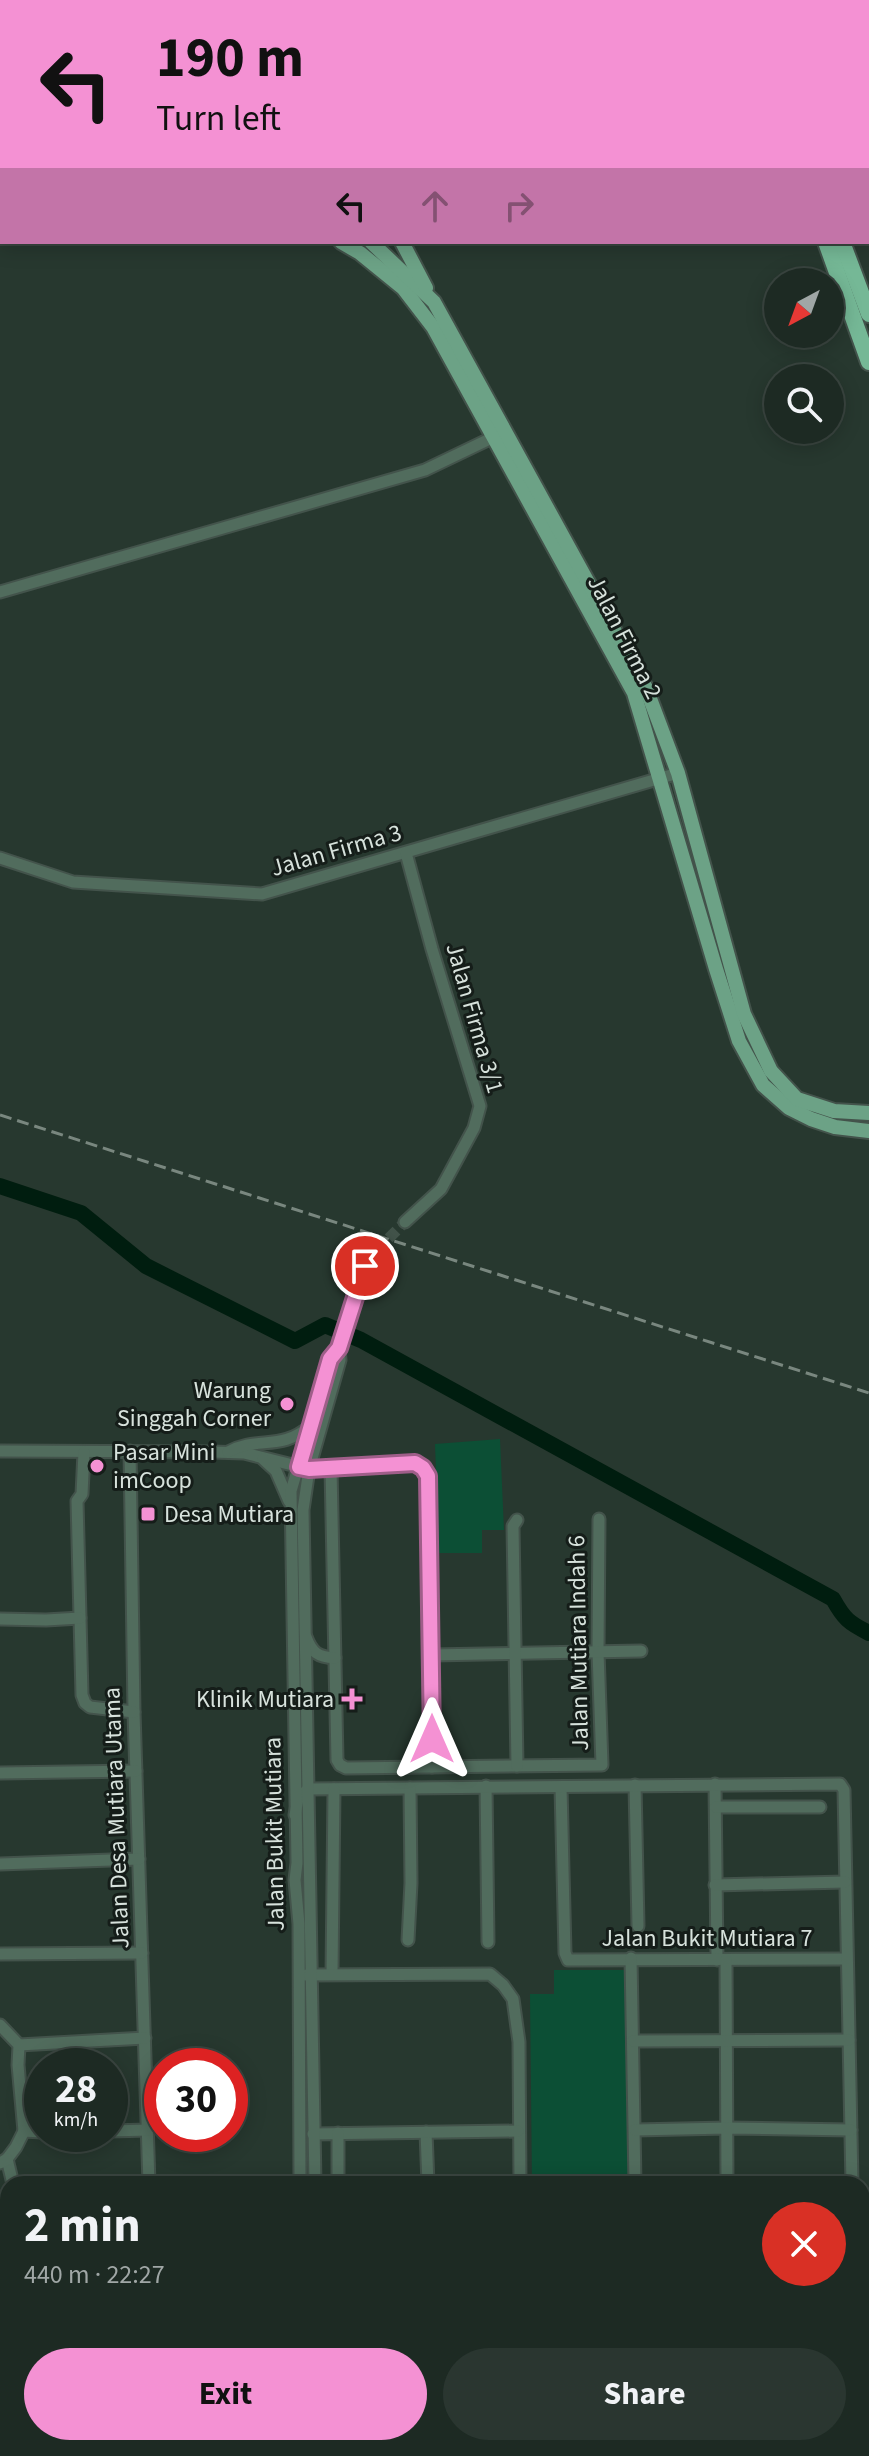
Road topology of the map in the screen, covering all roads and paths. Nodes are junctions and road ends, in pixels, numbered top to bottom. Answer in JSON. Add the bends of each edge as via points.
{"nodes":[{"id":1,"x":403,"y":244,"type":"edge"},
{"id":2,"x":815,"y":244,"type":"edge"},
{"id":3,"x":827,"y":244,"type":"edge"},
{"id":4,"x":843,"y":244,"type":"edge"},
{"id":5,"x":365,"y":246,"type":"edge"},
{"id":6,"x":848,"y":299,"type":"junction"},
{"id":7,"x":434,"y":302,"type":"junction"},
{"id":8,"x":869,"y":314,"type":"edge"},
{"id":9,"x":869,"y":362,"type":"edge"},
{"id":10,"x":500,"y":435,"type":"junction"},
{"id":11,"x":0,"y":592,"type":"edge"},
{"id":12,"x":678,"y":773,"type":"junction"},
{"id":13,"x":660,"y":778,"type":"junction"},
{"id":14,"x":406,"y":853,"type":"junction"},
{"id":15,"x":0,"y":858,"type":"edge"},
{"id":16,"x":869,"y":1113,"type":"edge"},
{"id":17,"x":869,"y":1131,"type":"edge"},
{"id":18,"x":405,"y":1222,"type":"tunnel mouth"},
{"id":19,"x":377,"y":1250,"type":"tunnel mouth"},
{"id":20,"x":339,"y":1348,"type":"junction"},
{"id":21,"x":310,"y":1426,"type":"junction"},
{"id":22,"x":0,"y":1451,"type":"edge"},
{"id":23,"x":130,"y":1451,"type":"junction"},
{"id":24,"x":84,"y":1452,"type":"junction"},
{"id":25,"x":227,"y":1452,"type":"junction"},
{"id":26,"x":260,"y":1457,"type":"junction"},
{"id":27,"x":304,"y":1468,"type":"junction"},
{"id":28,"x":331,"y":1468,"type":"junction"},
{"id":29,"x":291,"y":1505,"type":"junction"},
{"id":30,"x":599,"y":1519,"type":"dead end"},
{"id":31,"x":517,"y":1520,"type":"dead end"},
{"id":32,"x":80,"y":1618,"type":"junction"},
{"id":33,"x":0,"y":1619,"type":"edge"},
{"id":34,"x":305,"y":1632,"type":"junction"},
{"id":35,"x":641,"y":1651,"type":"dead end"},
{"id":36,"x":598,"y":1652,"type":"junction"},
{"id":37,"x":516,"y":1653,"type":"junction"},
{"id":38,"x":432,"y":1655,"type":"junction"},
{"id":39,"x":329,"y":1658,"type":"junction"},
{"id":40,"x":305,"y":1682,"type":"junction"},
{"id":41,"x":134,"y":1712,"type":"junction"},
{"id":42,"x":294,"y":1763,"type":"junction"},
{"id":43,"x":517,"y":1766,"type":"junction"},
{"id":44,"x":432,"y":1767,"type":"junction"},
{"id":45,"x":136,"y":1771,"type":"junction"},
{"id":46,"x":0,"y":1773,"type":"edge"},
{"id":47,"x":715,"y":1784,"type":"junction"},
{"id":48,"x":635,"y":1785,"type":"junction"},
{"id":49,"x":486,"y":1786,"type":"junction"},
{"id":50,"x":561,"y":1787,"type":"junction"},
{"id":51,"x":410,"y":1788,"type":"junction"},
{"id":52,"x":308,"y":1789,"type":"junction"},
{"id":53,"x":334,"y":1789,"type":"junction"},
{"id":54,"x":716,"y":1807,"type":"junction"},
{"id":55,"x":820,"y":1807,"type":"dead end"},
{"id":56,"x":295,"y":1815,"type":"junction"},
{"id":57,"x":139,"y":1859,"type":"junction"},
{"id":58,"x":0,"y":1864,"type":"edge"},
{"id":59,"x":845,"y":1882,"type":"junction"},
{"id":60,"x":715,"y":1885,"type":"junction"},
{"id":61,"x":638,"y":1926,"type":"dead end"},
{"id":62,"x":408,"y":1940,"type":"dead end"},
{"id":63,"x":488,"y":1942,"type":"dead end"},
{"id":64,"x":142,"y":1953,"type":"junction"},
{"id":65,"x":0,"y":1954,"type":"edge"},
{"id":66,"x":631,"y":1958,"type":"junction"},
{"id":67,"x":846,"y":1959,"type":"junction"},
{"id":68,"x":722,"y":1960,"type":"junction"},
{"id":69,"x":332,"y":1974,"type":"junction"},
{"id":70,"x":305,"y":1975,"type":"junction"},
{"id":71,"x":0,"y":2025,"type":"edge"},
{"id":72,"x":145,"y":2038,"type":"junction"},
{"id":73,"x":727,"y":2039,"type":"junction"},
{"id":74,"x":849,"y":2040,"type":"junction"},
{"id":75,"x":633,"y":2041,"type":"junction"},
{"id":76,"x":19,"y":2045,"type":"junction"},
{"id":77,"x":145,"y":2048,"type":"edge"},
{"id":78,"x":727,"y":2128,"type":"junction"},
{"id":79,"x":635,"y":2130,"type":"junction"},
{"id":80,"x":851,"y":2130,"type":"junction"},
{"id":81,"x":24,"y":2131,"type":"joint"},
{"id":82,"x":518,"y":2131,"type":"junction"},
{"id":83,"x":426,"y":2132,"type":"junction"},
{"id":84,"x":338,"y":2133,"type":"junction"},
{"id":85,"x":313,"y":2134,"type":"junction"},
{"id":86,"x":148,"y":2152,"type":"edge"},
{"id":87,"x":3,"y":2161,"type":"edge"},
{"id":88,"x":149,"y":2176,"type":"edge"},
{"id":89,"x":300,"y":2176,"type":"edge"},
{"id":90,"x":315,"y":2176,"type":"edge"},
{"id":91,"x":338,"y":2176,"type":"edge"},
{"id":92,"x":428,"y":2176,"type":"edge"},
{"id":93,"x":520,"y":2176,"type":"edge"},
{"id":94,"x":635,"y":2176,"type":"edge"},
{"id":95,"x":727,"y":2176,"type":"edge"},
{"id":96,"x":852,"y":2176,"type":"edge"}],
"edges":[{"from":1,"to":7,"type":"main road"},
{"from":2,"to":6,"type":"highway","via":[[835,290]]},
{"from":3,"to":6,"type":"highway"},
{"from":4,"to":8,"type":"highway"},
{"from":5,"to":7,"type":"main road","name":"Jalan Firma 2"},
{"from":5,"to":10,"type":"main road","name":"Jalan Firma 2","via":[[433,327]]},
{"from":6,"to":9,"type":"highway"},
{"from":7,"to":10,"type":"main road","name":"Jalan Firma 2"},
{"from":10,"to":11,"type":"street","via":[[425,470]]},
{"from":10,"to":12,"type":"main road","name":"Jalan Firma 2","via":[[646,688]]},
{"from":10,"to":13,"type":"main road","name":"Jalan Firma 2","via":[[634,693]]},
{"from":12,"to":13,"type":"street","name":"Jalan Firma 3"},
{"from":12,"to":16,"type":"main road","name":"Jalan Firma 2","via":[[744,1014],[771,1071],[806,1103]]},
{"from":13,"to":14,"type":"street","name":"Jalan Firma 3"},
{"from":13,"to":17,"type":"main road","name":"Jalan Firma 2","via":[[739,1041],[763,1085],[811,1119]]},
{"from":14,"to":15,"type":"street","name":"Jalan Firma 3","via":[[262,894],[73,882]]},
{"from":14,"to":18,"type":"street","name":"Jalan Firma 3/1","via":[[480,1106],[441,1189]]},
{"from":19,"to":20,"type":"street","via":[[365,1266]]},
{"from":20,"to":21,"type":"street","name":"Jalan Bukit Mutiara","via":[[330,1359]]},
{"from":20,"to":27,"type":"street","via":[[340,1360]]},
{"from":21,"to":25,"type":"street","via":[[289,1441],[241,1445]]},
{"from":21,"to":27,"type":"street","name":"Jalan Bukit Mutiara"},
{"from":22,"to":24,"type":"street"},
{"from":23,"to":24,"type":"street"},
{"from":23,"to":25,"type":"street"},
{"from":23,"to":41,"type":"street","name":"Jalan Desa Mutiara Utama"},
{"from":24,"to":32,"type":"street","via":[[77,1501]]},
{"from":25,"to":26,"type":"street"},
{"from":26,"to":27,"type":"street"},
{"from":26,"to":29,"type":"street","via":[[276,1471]]},
{"from":27,"to":28,"type":"street"},
{"from":27,"to":29,"type":"street","name":"Jalan Bukit Mutiara","via":[[291,1491]]},
{"from":27,"to":34,"type":"street","name":"Jalan Bukit Mutiara"},
{"from":28,"to":38,"type":"street","via":[[415,1463],[428,1476]]},
{"from":28,"to":39,"type":"street"},
{"from":29,"to":42,"type":"street","name":"Jalan Bukit Mutiara"},
{"from":30,"to":36,"type":"street","name":"Jalan Mutiara Indah 6"},
{"from":31,"to":37,"type":"street"},
{"from":32,"to":33,"type":"street"},
{"from":32,"to":41,"type":"street","via":[[85,1703]]},
{"from":34,"to":39,"type":"street","via":[[310,1648]]},
{"from":34,"to":40,"type":"street","name":"Jalan Bukit Mutiara"},
{"from":35,"to":36,"type":"street"},
{"from":36,"to":37,"type":"street"},
{"from":36,"to":43,"type":"street","name":"Jalan Mutiara Indah 6","via":[[602,1765]]},
{"from":37,"to":38,"type":"street"},
{"from":37,"to":43,"type":"street"},
{"from":38,"to":44,"type":"street"},
{"from":39,"to":40,"type":"street","via":[[311,1668]]},
{"from":39,"to":44,"type":"street","via":[[340,1765]]},
{"from":40,"to":52,"type":"street","name":"Jalan Bukit Mutiara"},
{"from":41,"to":45,"type":"street","name":"Jalan Desa Mutiara Utama"},
{"from":42,"to":52,"type":"street"},
{"from":42,"to":56,"type":"street","name":"Jalan Bukit Mutiara"},
{"from":43,"to":44,"type":"street"},
{"from":45,"to":46,"type":"street"},
{"from":45,"to":57,"type":"street","name":"Jalan Desa Mutiara Utama"},
{"from":47,"to":48,"type":"street"},
{"from":47,"to":54,"type":"street"},
{"from":47,"to":59,"type":"street","via":[[840,1784]]},
{"from":48,"to":50,"type":"street"},
{"from":48,"to":61,"type":"street"},
{"from":49,"to":50,"type":"street"},
{"from":49,"to":51,"type":"street"},
{"from":49,"to":63,"type":"street"},
{"from":50,"to":66,"type":"street","name":"Jalan Bukit Mutiara 7","via":[[565,1953],[568,1960]]},
{"from":51,"to":53,"type":"street"},
{"from":51,"to":62,"type":"street"},
{"from":52,"to":53,"type":"street"},
{"from":52,"to":56,"type":"street","via":[[298,1799]]},
{"from":52,"to":70,"type":"street","name":"Jalan Bukit Mutiara"},
{"from":53,"to":69,"type":"street"},
{"from":54,"to":55,"type":"street"},
{"from":54,"to":60,"type":"street"},
{"from":56,"to":70,"type":"street","name":"Jalan Bukit Mutiara","via":[[295,1880]]},
{"from":57,"to":58,"type":"street"},
{"from":57,"to":64,"type":"street","name":"Jalan Desa Mutiara Utama"},
{"from":59,"to":60,"type":"street"},
{"from":59,"to":67,"type":"street"},
{"from":60,"to":68,"type":"street"},
{"from":64,"to":65,"type":"street"},
{"from":64,"to":72,"type":"street","name":"Jalan Desa Mutiara Utama"},
{"from":66,"to":68,"type":"street","name":"Jalan Bukit Mutiara 7"},
{"from":66,"to":75,"type":"street"},
{"from":67,"to":68,"type":"street","name":"Jalan Bukit Mutiara 7"},
{"from":67,"to":74,"type":"street"},
{"from":68,"to":73,"type":"street"},
{"from":69,"to":70,"type":"street"},
{"from":69,"to":82,"type":"street","via":[[490,1974],[513,1999],[519,2042]]},
{"from":70,"to":85,"type":"street","name":"Jalan Bukit Mutiara"},
{"from":70,"to":89,"type":"street","name":"Jalan Bukit Mutiara"},
{"from":71,"to":76,"type":"street"},
{"from":72,"to":76,"type":"street"},
{"from":72,"to":77,"type":"street","name":"Jalan Desa Mutiara Utama"},
{"from":73,"to":74,"type":"street"},
{"from":73,"to":75,"type":"street"},
{"from":73,"to":78,"type":"street"},
{"from":74,"to":80,"type":"street"},
{"from":75,"to":79,"type":"street"},
{"from":76,"to":81,"type":"street"},
{"from":78,"to":79,"type":"street"},
{"from":78,"to":80,"type":"street"},
{"from":78,"to":95,"type":"street"},
{"from":79,"to":94,"type":"street"},
{"from":80,"to":96,"type":"street"},
{"from":81,"to":87,"type":"street"},
{"from":82,"to":83,"type":"street"},
{"from":82,"to":93,"type":"street"},
{"from":83,"to":84,"type":"street"},
{"from":83,"to":92,"type":"street"},
{"from":84,"to":85,"type":"street"},
{"from":84,"to":91,"type":"street"},
{"from":85,"to":90,"type":"street","name":"Jalan Bukit Mutiara"},
{"from":86,"to":88,"type":"street","name":"Jalan Desa Mutiara Utama"}]}
